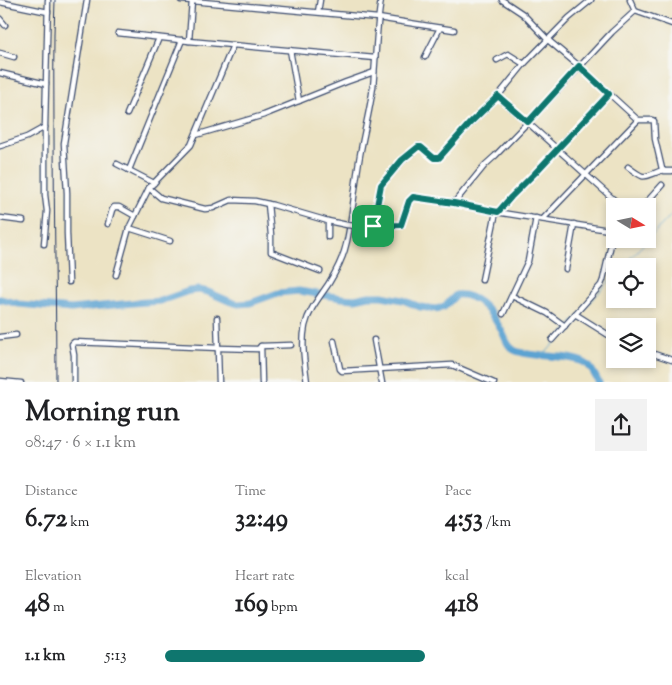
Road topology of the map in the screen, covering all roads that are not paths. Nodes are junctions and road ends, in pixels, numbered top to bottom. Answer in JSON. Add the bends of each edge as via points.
{"nodes":[{"id":1,"x":48,"y":0,"type":"edge"},
{"id":2,"x":87,"y":0,"type":"edge"},
{"id":3,"x":180,"y":0,"type":"edge"},
{"id":4,"x":320,"y":0,"type":"edge"},
{"id":5,"x":380,"y":0,"type":"edge"},
{"id":6,"x":502,"y":0,"type":"edge"},
{"id":7,"x":592,"y":0,"type":"edge"},
{"id":8,"x":630,"y":0,"type":"edge"},
{"id":9,"x":195,"y":1,"type":"edge"},
{"id":10,"x":0,"y":2,"type":"edge"},
{"id":11,"x":635,"y":10,"type":"junction"},
{"id":12,"x":48,"y":12,"type":"junction"},
{"id":13,"x":318,"y":12,"type":"junction"},
{"id":14,"x":378,"y":18,"type":"junction"},
{"id":15,"x":0,"y":19,"type":"edge"},
{"id":16,"x":671,"y":22,"type":"edge"},
{"id":17,"x":5,"y":25,"type":"dead end"},
{"id":18,"x":440,"y":28,"type":"junction"},
{"id":19,"x":454,"y":30,"type":"dead end"},
{"id":20,"x":118,"y":33,"type":"dead end"},
{"id":21,"x":159,"y":38,"type":"junction"},
{"id":22,"x":182,"y":40,"type":"junction"},
{"id":23,"x":548,"y":40,"type":"junction"},
{"id":24,"x":189,"y":41,"type":"junction"},
{"id":25,"x":233,"y":45,"type":"junction"},
{"id":26,"x":290,"y":50,"type":"junction"},
{"id":27,"x":0,"y":53,"type":"edge"},
{"id":28,"x":14,"y":57,"type":"dead end"},
{"id":29,"x":425,"y":57,"type":"dead end"},
{"id":30,"x":376,"y":58,"type":"junction"},
{"id":31,"x":497,"y":60,"type":"dead end"},
{"id":32,"x":524,"y":64,"type":"junction"},
{"id":33,"x":579,"y":66,"type":"junction"},
{"id":34,"x":374,"y":72,"type":"junction"},
{"id":35,"x":0,"y":73,"type":"edge"},
{"id":36,"x":46,"y":84,"type":"junction"},
{"id":37,"x":609,"y":94,"type":"junction"},
{"id":38,"x":498,"y":96,"type":"junction"},
{"id":39,"x":299,"y":101,"type":"junction"},
{"id":40,"x":127,"y":114,"type":"dead end"},
{"id":41,"x":638,"y":120,"type":"junction"},
{"id":42,"x":528,"y":122,"type":"junction"},
{"id":43,"x":45,"y":128,"type":"junction"},
{"id":44,"x":196,"y":135,"type":"junction"},
{"id":45,"x":0,"y":146,"type":"edge"},
{"id":46,"x":557,"y":149,"type":"junction"},
{"id":47,"x":117,"y":164,"type":"dead end"},
{"id":48,"x":628,"y":167,"type":"dead end"},
{"id":49,"x":129,"y":170,"type":"junction"},
{"id":50,"x":663,"y":170,"type":"junction"},
{"id":51,"x":672,"y":171,"type":"edge"},
{"id":52,"x":585,"y":174,"type":"junction"},
{"id":53,"x":154,"y":183,"type":"junction"},
{"id":54,"x":662,"y":185,"type":"dead end"},
{"id":55,"x":149,"y":188,"type":"junction"},
{"id":56,"x":612,"y":198,"type":"edge"},
{"id":57,"x":650,"y":198,"type":"edge"},
{"id":58,"x":454,"y":203,"type":"junction"},
{"id":59,"x":268,"y":204,"type":"junction"},
{"id":60,"x":497,"y":212,"type":"junction"},
{"id":61,"x":135,"y":216,"type":"junction"},
{"id":62,"x":0,"y":218,"type":"edge"},
{"id":63,"x":536,"y":218,"type":"junction"},
{"id":64,"x":543,"y":219,"type":"junction"},
{"id":65,"x":328,"y":221,"type":"junction"},
{"id":66,"x":23,"y":222,"type":"dead end"},
{"id":67,"x":108,"y":224,"type":"dead end"},
{"id":68,"x":574,"y":224,"type":"junction"},
{"id":69,"x":373,"y":226,"type":"junction"},
{"id":70,"x":129,"y":228,"type":"junction"},
{"id":71,"x":606,"y":229,"type":"edge"},
{"id":72,"x":328,"y":237,"type":"dead end"},
{"id":73,"x":170,"y":241,"type":"dead end"},
{"id":74,"x":44,"y":244,"type":"dead end"},
{"id":75,"x":611,"y":248,"type":"edge"},
{"id":76,"x":566,"y":269,"type":"dead end"},
{"id":77,"x":320,"y":271,"type":"dead end"},
{"id":78,"x":116,"y":275,"type":"dead end"},
{"id":79,"x":482,"y":280,"type":"dead end"},
{"id":80,"x":69,"y":282,"type":"dead end"},
{"id":81,"x":512,"y":296,"type":"junction"},
{"id":82,"x":503,"y":314,"type":"dead end"},
{"id":83,"x":577,"y":315,"type":"junction"},
{"id":84,"x":217,"y":318,"type":"dead end"},
{"id":85,"x":565,"y":326,"type":"junction"},
{"id":86,"x":606,"y":333,"type":"edge"},
{"id":87,"x":16,"y":335,"type":"dead end"},
{"id":88,"x":0,"y":337,"type":"edge"},
{"id":89,"x":374,"y":340,"type":"dead end"},
{"id":90,"x":552,"y":340,"type":"dead end"},
{"id":91,"x":334,"y":341,"type":"dead end"},
{"id":92,"x":261,"y":346,"type":"junction"},
{"id":93,"x":290,"y":346,"type":"dead end"},
{"id":94,"x":218,"y":348,"type":"junction"},
{"id":95,"x":656,"y":355,"type":"edge"},
{"id":96,"x":672,"y":360,"type":"edge"},
{"id":97,"x":379,"y":369,"type":"junction"},
{"id":98,"x":0,"y":381,"type":"edge"},
{"id":99,"x":21,"y":382,"type":"edge"},
{"id":100,"x":74,"y":382,"type":"edge"},
{"id":101,"x":220,"y":382,"type":"edge"},
{"id":102,"x":262,"y":382,"type":"edge"},
{"id":103,"x":307,"y":382,"type":"edge"},
{"id":104,"x":382,"y":382,"type":"edge"},
{"id":105,"x":494,"y":382,"type":"edge"}],
"edges":[{"from":1,"to":12,"type":"street"},
{"from":2,"to":80,"type":"street","via":[[64,142]]},
{"from":3,"to":9,"type":"street"},
{"from":4,"to":13,"type":"street"},
{"from":5,"to":14,"type":"street"},
{"from":6,"to":23,"type":"street","via":[[523,14]]},
{"from":7,"to":23,"type":"street"},
{"from":8,"to":11,"type":"street"},
{"from":9,"to":13,"type":"street"},
{"from":9,"to":24,"type":"street"},
{"from":10,"to":12,"type":"street"},
{"from":11,"to":16,"type":"street"},
{"from":11,"to":33,"type":"street"},
{"from":12,"to":36,"type":"street"},
{"from":13,"to":14,"type":"street"},
{"from":14,"to":18,"type":"street"},
{"from":14,"to":30,"type":"street"},
{"from":15,"to":17,"type":"street"},
{"from":18,"to":19,"type":"street"},
{"from":18,"to":29,"type":"street"},
{"from":20,"to":21,"type":"street"},
{"from":21,"to":22,"type":"street"},
{"from":21,"to":40,"type":"street"},
{"from":22,"to":24,"type":"street"},
{"from":22,"to":49,"type":"street"},
{"from":23,"to":32,"type":"street"},
{"from":23,"to":33,"type":"street"},
{"from":24,"to":25,"type":"street"},
{"from":25,"to":26,"type":"street"},
{"from":25,"to":44,"type":"street"},
{"from":26,"to":30,"type":"street"},
{"from":26,"to":39,"type":"street"},
{"from":27,"to":28,"type":"street"},
{"from":30,"to":34,"type":"street"},
{"from":31,"to":32,"type":"street","via":[[508,54]]},
{"from":32,"to":38,"type":"street"},
{"from":33,"to":37,"type":"street"},
{"from":33,"to":42,"type":"street"},
{"from":34,"to":39,"type":"street"},
{"from":34,"to":103,"type":"street","via":[[344,253],[305,324],[303,349]]},
{"from":35,"to":36,"type":"street"},
{"from":36,"to":43,"type":"street"},
{"from":37,"to":41,"type":"street"},
{"from":37,"to":46,"type":"street"},
{"from":38,"to":42,"type":"street"},
{"from":38,"to":69,"type":"street","via":[[439,158],[434,158],[420,146],[402,160],[380,187]]},
{"from":39,"to":44,"type":"street"},
{"from":41,"to":50,"type":"street","via":[[654,121],[654,139]]},
{"from":41,"to":52,"type":"street"},
{"from":42,"to":46,"type":"street"},
{"from":42,"to":58,"type":"street","via":[[485,165]]},
{"from":43,"to":45,"type":"street"},
{"from":43,"to":74,"type":"street","via":[[47,211]]},
{"from":44,"to":53,"type":"street","via":[[188,149]]},
{"from":46,"to":52,"type":"street"},
{"from":46,"to":60,"type":"street"},
{"from":47,"to":49,"type":"street"},
{"from":48,"to":50,"type":"street","via":[[643,177]]},
{"from":49,"to":53,"type":"street"},
{"from":50,"to":51,"type":"street"},
{"from":52,"to":56,"type":"street"},
{"from":52,"to":64,"type":"street"},
{"from":53,"to":55,"type":"street"},
{"from":54,"to":57,"type":"street"},
{"from":55,"to":59,"type":"street","via":[[162,198],[205,209],[231,200]]},
{"from":55,"to":61,"type":"street"},
{"from":58,"to":60,"type":"street"},
{"from":58,"to":69,"type":"street","via":[[413,197],[401,225]]},
{"from":59,"to":65,"type":"street"},
{"from":59,"to":77,"type":"street","via":[[271,252]]},
{"from":60,"to":63,"type":"street"},
{"from":60,"to":79,"type":"street"},
{"from":61,"to":67,"type":"street","via":[[114,207]]},
{"from":61,"to":70,"type":"street"},
{"from":62,"to":66,"type":"street"},
{"from":63,"to":64,"type":"street"},
{"from":63,"to":81,"type":"street","via":[[529,258]]},
{"from":64,"to":68,"type":"street"},
{"from":65,"to":69,"type":"street","bridge":true},
{"from":65,"to":72,"type":"street"},
{"from":68,"to":71,"type":"street"},
{"from":68,"to":76,"type":"street"},
{"from":70,"to":73,"type":"street"},
{"from":70,"to":78,"type":"street"},
{"from":75,"to":83,"type":"street","via":[[603,280]]},
{"from":81,"to":82,"type":"street"},
{"from":81,"to":85,"type":"street"},
{"from":83,"to":85,"type":"street"},
{"from":83,"to":86,"type":"street"},
{"from":84,"to":94,"type":"street"},
{"from":85,"to":90,"type":"street"},
{"from":87,"to":88,"type":"street"},
{"from":89,"to":97,"type":"street"},
{"from":91,"to":97,"type":"street","via":[[340,370]]},
{"from":92,"to":93,"type":"street"},
{"from":92,"to":94,"type":"street","via":[[258,349]]},
{"from":92,"to":102,"type":"street"},
{"from":94,"to":100,"type":"street","via":[[74,342]]},
{"from":94,"to":101,"type":"street"},
{"from":95,"to":96,"type":"street"},
{"from":97,"to":104,"type":"street"},
{"from":97,"to":105,"type":"street","via":[[452,365]]},
{"from":98,"to":99,"type":"street"}]}
